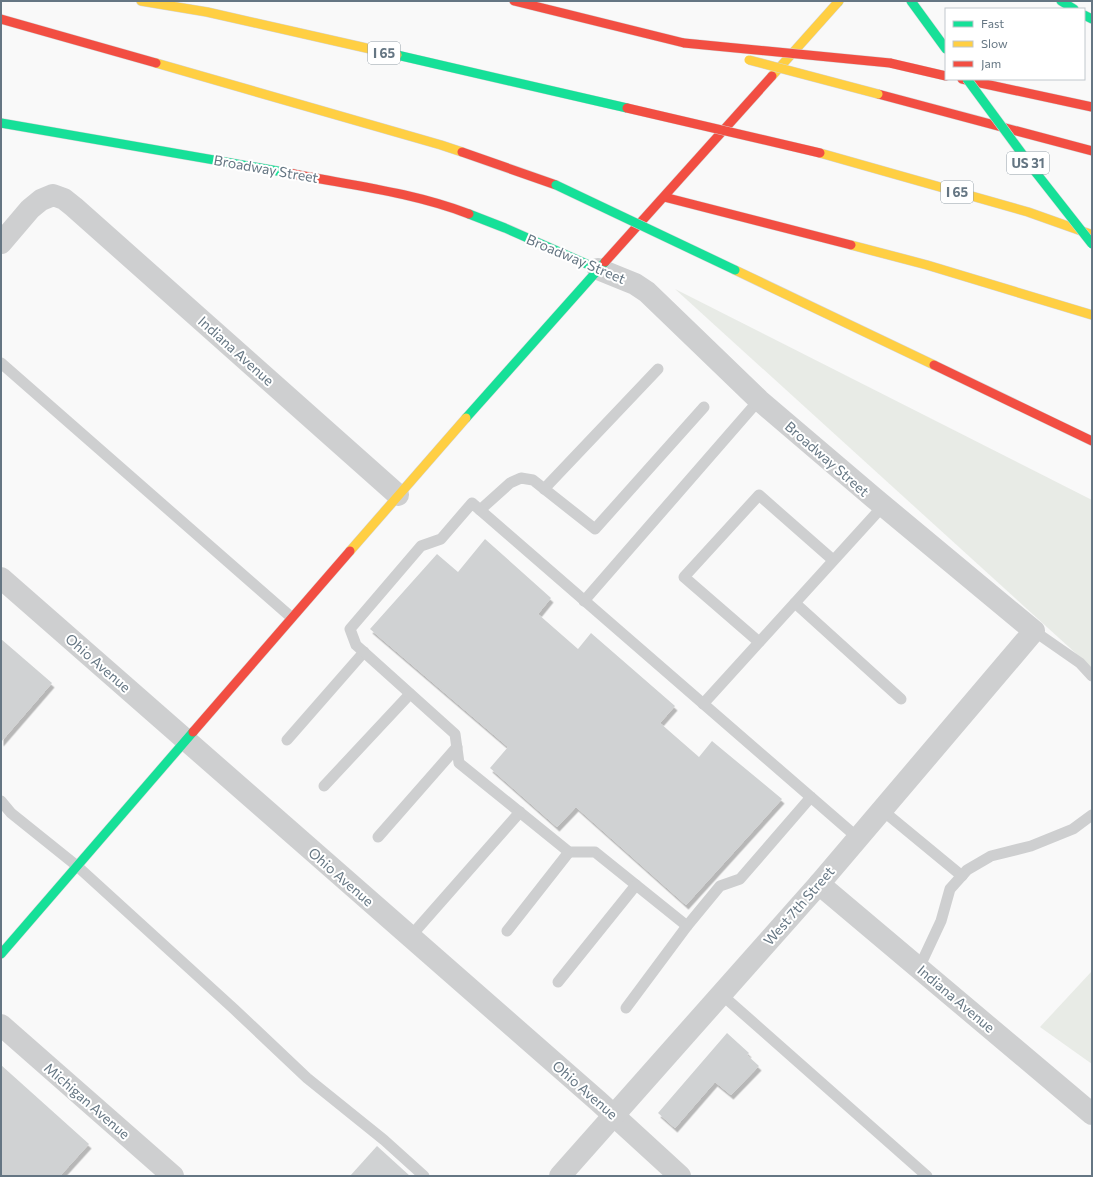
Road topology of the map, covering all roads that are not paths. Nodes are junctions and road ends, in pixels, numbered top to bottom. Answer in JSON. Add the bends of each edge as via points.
{"nodes":[{"id":1,"x":141,"y":1,"type":"edge"},
{"id":2,"x":514,"y":1,"type":"edge"},
{"id":3,"x":838,"y":1,"type":"edge"},
{"id":4,"x":910,"y":1,"type":"edge"},
{"id":5,"x":1061,"y":1,"type":"edge"},
{"id":6,"x":1072,"y":8,"type":"edge"},
{"id":7,"x":1,"y":19,"type":"edge"},
{"id":8,"x":684,"y":43,"type":"junction"},
{"id":9,"x":945,"y":49,"type":"edge"},
{"id":10,"x":945,"y":76,"type":"edge"},
{"id":11,"x":967,"y":80,"type":"edge"},
{"id":12,"x":969,"y":80,"type":"edge"},
{"id":13,"x":1092,"y":107,"type":"edge"},
{"id":14,"x":1,"y":123,"type":"edge"},
{"id":15,"x":1092,"y":151,"type":"edge"},
{"id":16,"x":664,"y":196,"type":"junction"},
{"id":17,"x":1092,"y":235,"type":"edge"},
{"id":18,"x":1,"y":243,"type":"edge"},
{"id":19,"x":1092,"y":244,"type":"edge"},
{"id":20,"x":598,"y":269,"type":"junction"},
{"id":21,"x":1092,"y":315,"type":"edge"},
{"id":22,"x":1,"y":363,"type":"edge"},
{"id":23,"x":658,"y":369,"type":"dead end"},
{"id":24,"x":759,"y":400,"type":"junction"},
{"id":25,"x":704,"y":407,"type":"dead end"},
{"id":26,"x":1092,"y":441,"type":"edge"},
{"id":27,"x":544,"y":489,"type":"junction"},
{"id":28,"x":398,"y":495,"type":"junction"},
{"id":29,"x":883,"y":506,"type":"junction"},
{"id":30,"x":480,"y":510,"type":"junction"},
{"id":31,"x":833,"y":560,"type":"junction"},
{"id":32,"x":1,"y":578,"type":"edge"},
{"id":33,"x":584,"y":601,"type":"junction"},
{"id":34,"x":795,"y":603,"type":"junction"},
{"id":35,"x":291,"y":617,"type":"junction"},
{"id":36,"x":1034,"y":631,"type":"junction"},
{"id":37,"x":759,"y":642,"type":"junction"},
{"id":38,"x":364,"y":652,"type":"junction"},
{"id":39,"x":1092,"y":676,"type":"edge"},
{"id":40,"x":410,"y":694,"type":"junction"},
{"id":41,"x":901,"y":699,"type":"dead end"},
{"id":42,"x":703,"y":704,"type":"junction"},
{"id":43,"x":185,"y":740,"type":"junction"},
{"id":44,"x":287,"y":740,"type":"dead end"},
{"id":45,"x":457,"y":747,"type":"junction"},
{"id":46,"x":324,"y":786,"type":"dead end"},
{"id":47,"x":811,"y":797,"type":"junction"},
{"id":48,"x":1,"y":801,"type":"edge"},
{"id":49,"x":882,"y":810,"type":"junction"},
{"id":50,"x":520,"y":812,"type":"junction"},
{"id":51,"x":1092,"y":815,"type":"edge"},
{"id":52,"x":378,"y":837,"type":"dead end"},
{"id":53,"x":858,"y":838,"type":"junction"},
{"id":54,"x":569,"y":852,"type":"junction"},
{"id":55,"x":77,"y":866,"type":"junction"},
{"id":56,"x":962,"y":876,"type":"junction"},
{"id":57,"x":819,"y":884,"type":"junction"},
{"id":58,"x":636,"y":885,"type":"junction"},
{"id":59,"x":686,"y":926,"type":"junction"},
{"id":60,"x":507,"y":932,"type":"dead end"},
{"id":61,"x":410,"y":937,"type":"junction"},
{"id":62,"x":1,"y":954,"type":"edge"},
{"id":63,"x":919,"y":968,"type":"junction"},
{"id":64,"x":558,"y":982,"type":"dead end"},
{"id":65,"x":721,"y":994,"type":"junction"},
{"id":66,"x":626,"y":1008,"type":"dead end"},
{"id":67,"x":1,"y":1025,"type":"edge"},
{"id":68,"x":1092,"y":1114,"type":"edge"},
{"id":69,"x":613,"y":1115,"type":"junction"},
{"id":70,"x":173,"y":1176,"type":"edge"},
{"id":71,"x":424,"y":1176,"type":"edge"},
{"id":72,"x":560,"y":1176,"type":"edge"},
{"id":73,"x":680,"y":1176,"type":"edge"},
{"id":74,"x":927,"y":1176,"type":"edge"}],
"edges":[{"from":1,"to":17,"type":"main road","number":"I 65","bridge":true,"via":[[207,12],[820,153],[1028,212]]},
{"from":2,"to":8,"type":"main road"},
{"from":3,"to":16,"type":"main road"},
{"from":4,"to":9,"type":"main road"},
{"from":5,"to":6,"type":"main road"},
{"from":7,"to":26,"type":"main road","bridge":true,"via":[[441,145],[556,185]]},
{"from":8,"to":10,"type":"main road","bridge":true,"via":[[890,64]]},
{"from":8,"to":15,"type":"main road","bridge":true},
{"from":11,"to":13,"type":"main road"},
{"from":12,"to":19,"type":"main road","number":"US 31","bridge":true},
{"from":14,"to":20,"type":"main road","name":"Broadway Street","via":[[290,173],[445,206],[505,228]]},
{"from":16,"to":20,"type":"main road"},
{"from":16,"to":21,"type":"main road","via":[[927,265]]},
{"from":18,"to":28,"type":"street","name":"Indiana Avenue","via":[[40,200],[53,195],[64,199]]},
{"from":20,"to":24,"type":"street","name":"Broadway Street","via":[[635,284],[647,292]]},
{"from":20,"to":28,"type":"main road"},
{"from":22,"to":35,"type":"lane"},
{"from":23,"to":27,"type":"lane"},
{"from":24,"to":29,"type":"street","name":"Broadway Street"},
{"from":24,"to":33,"type":"lane"},
{"from":25,"to":27,"type":"lane","via":[[595,529]]},
{"from":27,"to":30,"type":"lane","via":[[533,480],[521,478],[510,483]]},
{"from":28,"to":35,"type":"main road"},
{"from":29,"to":31,"type":"lane"},
{"from":29,"to":36,"type":"street","name":"Broadway Street"},
{"from":30,"to":33,"type":"lane"},
{"from":30,"to":38,"type":"lane","via":[[472,503],[441,540],[421,546],[350,629],[356,645]]},
{"from":31,"to":34,"type":"lane"},
{"from":31,"to":37,"type":"lane","via":[[760,495],[684,577]]},
{"from":32,"to":43,"type":"street","name":"Ohio Avenue"},
{"from":33,"to":42,"type":"lane"},
{"from":34,"to":37,"type":"lane"},
{"from":34,"to":41,"type":"lane"},
{"from":35,"to":43,"type":"main road"},
{"from":36,"to":39,"type":"lane","via":[[1080,663]]},
{"from":36,"to":49,"type":"street","name":"West 7th Street"},
{"from":37,"to":42,"type":"lane"},
{"from":38,"to":40,"type":"lane"},
{"from":38,"to":44,"type":"lane"},
{"from":40,"to":45,"type":"lane","via":[[455,734]]},
{"from":40,"to":46,"type":"lane"},
{"from":42,"to":47,"type":"lane"},
{"from":43,"to":55,"type":"main road"},
{"from":43,"to":61,"type":"street","name":"Ohio Avenue"},
{"from":45,"to":50,"type":"lane","via":[[459,763]]},
{"from":45,"to":52,"type":"lane"},
{"from":47,"to":53,"type":"lane"},
{"from":47,"to":59,"type":"lane","via":[[740,879],[720,886]]},
{"from":48,"to":55,"type":"lane"},
{"from":49,"to":53,"type":"street","name":"West 7th Street"},
{"from":49,"to":56,"type":"lane"},
{"from":50,"to":54,"type":"lane"},
{"from":50,"to":61,"type":"lane"},
{"from":51,"to":56,"type":"lane","via":[[1073,829],[1038,843],[991,856],[967,870]]},
{"from":53,"to":57,"type":"street","name":"West 7th Street"},
{"from":54,"to":58,"type":"lane","via":[[595,852]]},
{"from":54,"to":60,"type":"lane"},
{"from":55,"to":62,"type":"main road"},
{"from":55,"to":71,"type":"lane","via":[[306,1078],[384,1140]]},
{"from":56,"to":63,"type":"lane","via":[[950,889],[941,921]]},
{"from":57,"to":63,"type":"street","name":"Indiana Avenue"},
{"from":57,"to":65,"type":"street","name":"West 7th Street"},
{"from":58,"to":59,"type":"lane"},
{"from":58,"to":64,"type":"lane"},
{"from":59,"to":66,"type":"lane"},
{"from":61,"to":69,"type":"street","name":"Ohio Avenue"},
{"from":63,"to":68,"type":"street","name":"Indiana Avenue"},
{"from":65,"to":69,"type":"street","name":"West 7th Street"},
{"from":65,"to":74,"type":"lane"},
{"from":67,"to":70,"type":"street","name":"Michigan Avenue"},
{"from":69,"to":72,"type":"street","name":"West 7th Street"},
{"from":69,"to":73,"type":"street","name":"Ohio Avenue"}]}
